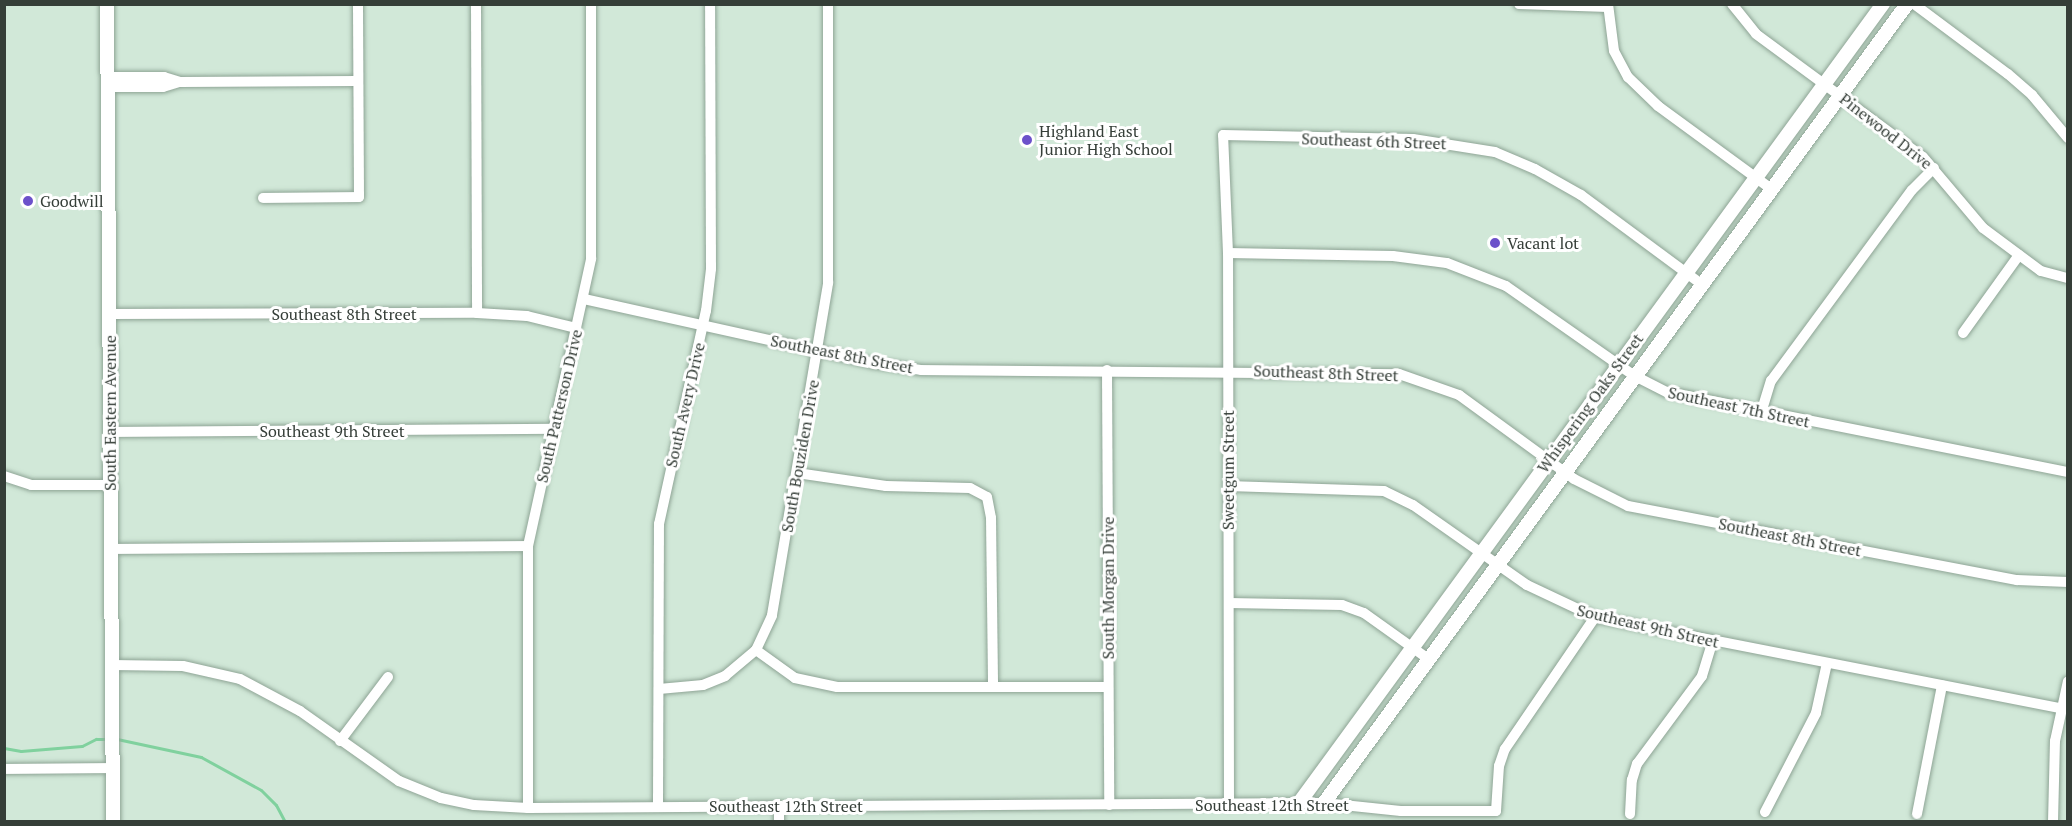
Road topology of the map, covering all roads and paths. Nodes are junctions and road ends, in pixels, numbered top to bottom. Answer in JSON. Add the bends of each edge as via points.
{"nodes":[{"id":1,"x":107,"y":4,"type":"edge"},
{"id":2,"x":358,"y":4,"type":"edge"},
{"id":3,"x":476,"y":4,"type":"edge"},
{"id":4,"x":591,"y":4,"type":"edge"},
{"id":5,"x":710,"y":4,"type":"edge"},
{"id":6,"x":828,"y":4,"type":"edge"},
{"id":7,"x":1519,"y":4,"type":"edge"},
{"id":8,"x":1731,"y":4,"type":"edge"},
{"id":9,"x":1883,"y":4,"type":"edge"},
{"id":10,"x":1907,"y":4,"type":"edge"},
{"id":11,"x":1914,"y":4,"type":"edge"},
{"id":12,"x":1608,"y":6,"type":"edge"},
{"id":13,"x":357,"y":81,"type":"junction"},
{"id":14,"x":107,"y":82,"type":"junction"},
{"id":15,"x":1825,"y":83,"type":"junction"},
{"id":16,"x":1840,"y":94,"type":"junction"},
{"id":17,"x":1224,"y":135,"type":"joint"},
{"id":18,"x":2067,"y":138,"type":"edge"},
{"id":19,"x":1934,"y":168,"type":"junction"},
{"id":20,"x":1755,"y":178,"type":"junction"},
{"id":21,"x":1770,"y":188,"type":"junction"},
{"id":22,"x":263,"y":198,"type":"dead end"},
{"id":23,"x":1228,"y":254,"type":"junction"},
{"id":24,"x":2019,"y":255,"type":"junction"},
{"id":25,"x":1686,"y":272,"type":"junction"},
{"id":26,"x":2067,"y":278,"type":"edge"},
{"id":27,"x":1700,"y":283,"type":"junction"},
{"id":28,"x":584,"y":298,"type":"junction"},
{"id":29,"x":477,"y":313,"type":"junction"},
{"id":30,"x":110,"y":314,"type":"junction"},
{"id":31,"x":703,"y":325,"type":"junction"},
{"id":32,"x":576,"y":328,"type":"junction"},
{"id":33,"x":1964,"y":333,"type":"dead end"},
{"id":34,"x":818,"y":351,"type":"junction"},
{"id":35,"x":1618,"y":365,"type":"junction"},
{"id":36,"x":1107,"y":370,"type":"junction"},
{"id":37,"x":1227,"y":370,"type":"junction"},
{"id":38,"x":1633,"y":375,"type":"junction"},
{"id":39,"x":1761,"y":413,"type":"junction"},
{"id":40,"x":554,"y":429,"type":"junction"},
{"id":41,"x":110,"y":432,"type":"junction"},
{"id":42,"x":1549,"y":459,"type":"junction"},
{"id":43,"x":1563,"y":471,"type":"junction"},
{"id":44,"x":2067,"y":472,"type":"edge"},
{"id":45,"x":797,"y":473,"type":"junction"},
{"id":46,"x":4,"y":476,"type":"edge"},
{"id":47,"x":111,"y":485,"type":"junction"},
{"id":48,"x":1228,"y":486,"type":"junction"},
{"id":49,"x":528,"y":546,"type":"junction"},
{"id":50,"x":111,"y":549,"type":"junction"},
{"id":51,"x":1481,"y":553,"type":"junction"},
{"id":52,"x":1496,"y":563,"type":"junction"},
{"id":53,"x":2067,"y":582,"type":"edge"},
{"id":54,"x":1229,"y":603,"type":"junction"},
{"id":55,"x":1595,"y":617,"type":"junction"},
{"id":56,"x":1713,"y":641,"type":"junction"},
{"id":57,"x":1412,"y":648,"type":"junction"},
{"id":58,"x":756,"y":650,"type":"junction"},
{"id":59,"x":1427,"y":658,"type":"junction"},
{"id":60,"x":1827,"y":663,"type":"junction"},
{"id":61,"x":112,"y":666,"type":"junction"},
{"id":62,"x":388,"y":677,"type":"dead end"},
{"id":63,"x":2067,"y":681,"type":"edge"},
{"id":64,"x":1942,"y":685,"type":"junction"},
{"id":65,"x":993,"y":687,"type":"junction"},
{"id":66,"x":1108,"y":687,"type":"junction"},
{"id":67,"x":659,"y":689,"type":"junction"},
{"id":68,"x":2060,"y":708,"type":"junction"},
{"id":69,"x":340,"y":741,"type":"junction"},
{"id":70,"x":112,"y":768,"type":"junction"},
{"id":71,"x":4,"y":769,"type":"edge"},
{"id":72,"x":1299,"y":803,"type":"junction"},
{"id":73,"x":1324,"y":803,"type":"junction"},
{"id":74,"x":1108,"y":805,"type":"junction"},
{"id":75,"x":1229,"y":805,"type":"junction"},
{"id":76,"x":658,"y":806,"type":"junction"},
{"id":77,"x":779,"y":806,"type":"junction"},
{"id":78,"x":528,"y":808,"type":"junction"},
{"id":79,"x":1765,"y":812,"type":"dead end"},
{"id":80,"x":1630,"y":814,"type":"dead end"},
{"id":81,"x":1917,"y":814,"type":"dead end"},
{"id":82,"x":113,"y":822,"type":"edge"},
{"id":83,"x":779,"y":822,"type":"edge"},
{"id":84,"x":2053,"y":822,"type":"edge"}],
"edges":[{"from":1,"to":14,"type":"street","name":"South Eastern Avenue"},
{"from":2,"to":13,"type":"street"},
{"from":3,"to":29,"type":"street"},
{"from":4,"to":28,"type":"street","name":"South Patterson Drive","via":[[591,259]]},
{"from":5,"to":31,"type":"street","name":"South Avery Drive","via":[[711,269]]},
{"from":6,"to":34,"type":"street","name":"South Bouziden Drive","via":[[830,265]]},
{"from":7,"to":12,"type":"street"},
{"from":8,"to":15,"type":"street","name":"Pinewood Drive","via":[[1756,34]]},
{"from":9,"to":15,"type":"street","name":"Whispering Oaks Street"},
{"from":10,"to":16,"type":"street","name":"Whispering Oaks Street"},
{"from":11,"to":18,"type":"street","via":[[2032,94]]},
{"from":12,"to":20,"type":"street","via":[[1614,51],[1629,77],[1658,106]]},
{"from":13,"to":14,"type":"street","via":[[180,81],[164,77]]},
{"from":13,"to":22,"type":"street","via":[[359,198]]},
{"from":14,"to":30,"type":"street","name":"South Eastern Avenue"},
{"from":15,"to":16,"type":"street","name":"Pinewood Drive"},
{"from":15,"to":20,"type":"street","name":"Whispering Oaks Street"},
{"from":16,"to":19,"type":"street","name":"Pinewood Drive"},
{"from":16,"to":21,"type":"street","name":"Whispering Oaks Street"},
{"from":17,"to":23,"type":"street","name":"Sweetgum Street"},
{"from":17,"to":25,"type":"street","name":"Southeast 6th Street","via":[[1413,139],[1495,152],[1564,184]]},
{"from":19,"to":24,"type":"street","name":"Pinewood Drive","via":[[1983,228]]},
{"from":19,"to":39,"type":"street","via":[[1912,190],[1771,381]]},
{"from":20,"to":21,"type":"street"},
{"from":20,"to":25,"type":"street","name":"Whispering Oaks Street"},
{"from":21,"to":27,"type":"street","name":"Whispering Oaks Street"},
{"from":23,"to":35,"type":"street","name":"Southeast 7th Street","via":[[1411,257],[1464,268],[1506,286]]},
{"from":23,"to":37,"type":"street","name":"Sweetgum Street"},
{"from":24,"to":26,"type":"street","name":"Pinewood Drive","via":[[2041,271]]},
{"from":24,"to":33,"type":"street"},
{"from":25,"to":27,"type":"street","name":"Southeast 6th Street"},
{"from":25,"to":35,"type":"street","name":"Whispering Oaks Street"},
{"from":27,"to":38,"type":"street","name":"Whispering Oaks Street"},
{"from":28,"to":31,"type":"street","name":"Southeast 8th Street"},
{"from":28,"to":32,"type":"street","name":"South Patterson Drive"},
{"from":29,"to":30,"type":"street","name":"Southeast 8th Street"},
{"from":29,"to":32,"type":"street","name":"Southeast 8th Street","via":[[527,316]]},
{"from":30,"to":41,"type":"street","name":"South Eastern Avenue"},
{"from":31,"to":34,"type":"street","name":"Southeast 8th Street"},
{"from":31,"to":67,"type":"street","name":"South Avery Drive","via":[[659,524]]},
{"from":32,"to":40,"type":"street","name":"South Patterson Drive"},
{"from":34,"to":36,"type":"street","name":"Southeast 8th Street","via":[[942,372]]},
{"from":34,"to":45,"type":"street","name":"South Bouziden Drive"},
{"from":35,"to":38,"type":"street","name":"Southeast 7th Street"},
{"from":35,"to":42,"type":"street","name":"Whispering Oaks Street"},
{"from":36,"to":37,"type":"street","name":"Southeast 8th Street"},
{"from":36,"to":66,"type":"street","name":"South Morgan Drive"},
{"from":37,"to":42,"type":"street","name":"Southeast 8th Street","via":[[1383,373],[1419,379],[1459,395]]},
{"from":37,"to":48,"type":"street","name":"Sweetgum Street"},
{"from":38,"to":39,"type":"street","name":"Southeast 7th Street","via":[[1681,397]]},
{"from":38,"to":43,"type":"street","name":"Whispering Oaks Street"},
{"from":39,"to":44,"type":"street","name":"Southeast 7th Street"},
{"from":40,"to":41,"type":"street","name":"Southeast 9th Street"},
{"from":40,"to":49,"type":"street","name":"South Patterson Drive"},
{"from":41,"to":47,"type":"street","name":"South Eastern Avenue"},
{"from":42,"to":43,"type":"street","name":"Southeast 8th Street"},
{"from":42,"to":51,"type":"street","name":"Whispering Oaks Street"},
{"from":43,"to":52,"type":"street","name":"Whispering Oaks Street"},
{"from":43,"to":53,"type":"street","name":"Southeast 8th Street","via":[[1594,491],[1640,508],[2017,580]]},
{"from":45,"to":58,"type":"street","name":"South Bouziden Drive","via":[[772,615]]},
{"from":45,"to":65,"type":"street","via":[[885,486],[969,488],[984,494],[991,518]]},
{"from":46,"to":47,"type":"street","via":[[31,485]]},
{"from":47,"to":50,"type":"street","name":"South Eastern Avenue"},
{"from":48,"to":51,"type":"street","name":"Southeast 9th Street","via":[[1384,491],[1413,505]]},
{"from":48,"to":54,"type":"street","name":"Sweetgum Street"},
{"from":49,"to":50,"type":"street"},
{"from":49,"to":78,"type":"street","name":"South Patterson Drive"},
{"from":50,"to":61,"type":"street","name":"South Eastern Avenue"},
{"from":51,"to":52,"type":"street","name":"Southeast 9th Street"},
{"from":51,"to":57,"type":"street","name":"Whispering Oaks Street"},
{"from":52,"to":55,"type":"street","name":"Southeast 9th Street","via":[[1544,596]]},
{"from":52,"to":59,"type":"street","name":"Whispering Oaks Street"},
{"from":54,"to":57,"type":"street","via":[[1342,605],[1364,613]]},
{"from":54,"to":75,"type":"street","name":"Sweetgum Street"},
{"from":55,"to":56,"type":"street","name":"Southeast 9th Street"},
{"from":55,"to":73,"type":"street","name":"Southeast 12th Street","via":[[1505,749],[1499,766],[1496,811],[1401,811]]},
{"from":56,"to":60,"type":"street","name":"Southeast 9th Street"},
{"from":56,"to":80,"type":"street","via":[[1702,676],[1637,764]]},
{"from":57,"to":59,"type":"street"},
{"from":57,"to":72,"type":"street","name":"Whispering Oaks Street"},
{"from":58,"to":65,"type":"street","via":[[786,674],[819,685]]},
{"from":58,"to":67,"type":"street","name":"South Bouziden Drive","via":[[716,681]]},
{"from":59,"to":73,"type":"street","name":"Whispering Oaks Street"},
{"from":60,"to":64,"type":"street","name":"Southeast 9th Street"},
{"from":60,"to":79,"type":"street","via":[[1816,713]]},
{"from":61,"to":69,"type":"street","name":"Southeast 12th Street","via":[[183,666],[240,679],[279,698]]},
{"from":61,"to":70,"type":"street","name":"South Eastern Avenue"},
{"from":62,"to":69,"type":"street"},
{"from":63,"to":68,"type":"street"},
{"from":64,"to":68,"type":"street","name":"Southeast 9th Street"},
{"from":64,"to":81,"type":"street"},
{"from":65,"to":66,"type":"street"},
{"from":66,"to":74,"type":"street","name":"South Morgan Drive"},
{"from":67,"to":76,"type":"street","name":"South Avery Drive"},
{"from":68,"to":84,"type":"street","via":[[2053,766]]},
{"from":69,"to":78,"type":"street","name":"Southeast 12th Street","via":[[381,771],[426,793],[459,803]]},
{"from":70,"to":71,"type":"street"},
{"from":70,"to":82,"type":"street","name":"South Eastern Avenue"},
{"from":72,"to":73,"type":"street","name":"Southeast 12th Street"},
{"from":72,"to":75,"type":"street","name":"Southeast 12th Street"},
{"from":74,"to":75,"type":"street","name":"Southeast 12th Street"},
{"from":74,"to":77,"type":"street","name":"Southeast 12th Street"},
{"from":76,"to":77,"type":"street","name":"Southeast 12th Street"},
{"from":76,"to":78,"type":"street","name":"Southeast 12th Street"},
{"from":77,"to":83,"type":"street"}]}
